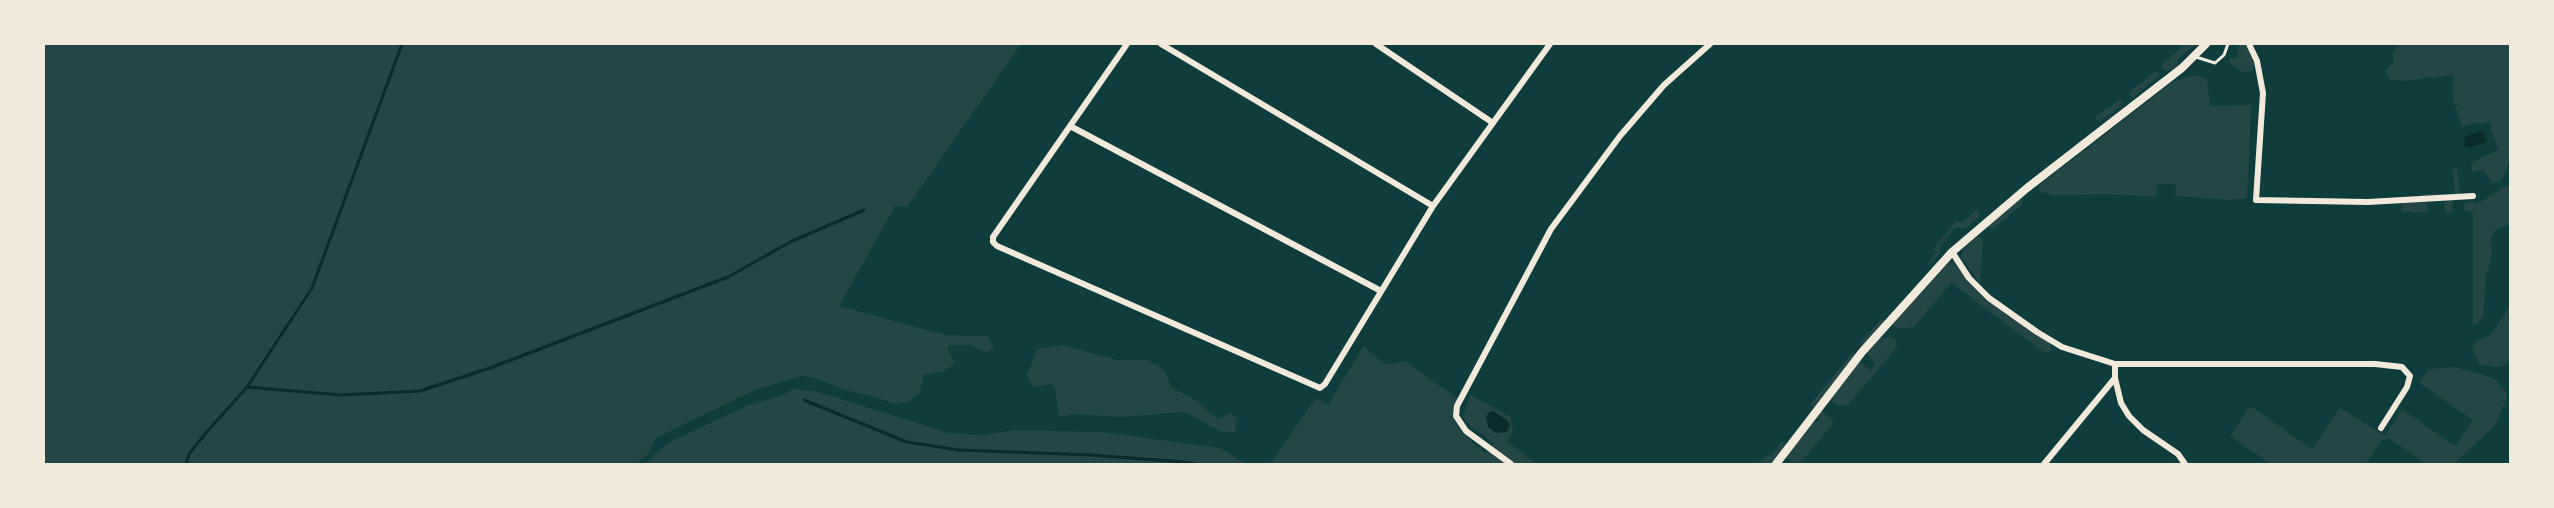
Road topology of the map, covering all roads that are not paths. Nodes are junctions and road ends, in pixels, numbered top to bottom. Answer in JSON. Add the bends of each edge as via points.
{"nodes":[{"id":1,"x":1127,"y":44,"type":"edge"},
{"id":2,"x":1161,"y":44,"type":"edge"},
{"id":3,"x":1376,"y":44,"type":"edge"},
{"id":4,"x":1550,"y":44,"type":"edge"},
{"id":5,"x":1710,"y":44,"type":"edge"},
{"id":6,"x":2206,"y":44,"type":"edge"},
{"id":7,"x":2228,"y":44,"type":"edge"},
{"id":8,"x":2249,"y":44,"type":"edge"},
{"id":9,"x":2194,"y":56,"type":"junction"},
{"id":10,"x":1493,"y":123,"type":"junction"},
{"id":11,"x":1070,"y":126,"type":"junction"},
{"id":12,"x":2473,"y":196,"type":"dead end"},
{"id":13,"x":1433,"y":206,"type":"junction"},
{"id":14,"x":1952,"y":252,"type":"junction"},
{"id":15,"x":1382,"y":291,"type":"junction"},
{"id":16,"x":2115,"y":364,"type":"junction"},
{"id":17,"x":2115,"y":378,"type":"junction"},
{"id":18,"x":2381,"y":428,"type":"dead end"},
{"id":19,"x":1511,"y":465,"type":"edge"},
{"id":20,"x":1776,"y":465,"type":"edge"},
{"id":21,"x":2044,"y":465,"type":"edge"},
{"id":22,"x":2185,"y":465,"type":"edge"}],
"edges":[{"from":1,"to":11,"type":"street"},
{"from":2,"to":13,"type":"street"},
{"from":3,"to":10,"type":"street"},
{"from":4,"to":10,"type":"street"},
{"from":5,"to":19,"type":"street","via":[[1664,85],[1620,136],[1551,229],[1457,406],[1456,416],[1466,431]]},
{"from":6,"to":9,"type":"street"},
{"from":7,"to":9,"type":"lane","via":[[2224,55],[2211,64]]},
{"from":8,"to":12,"type":"street","via":[[2258,61],[2263,93],[2256,200],[2368,202]]},
{"from":9,"to":14,"type":"street","via":[[1995,213]]},
{"from":10,"to":13,"type":"street"},
{"from":11,"to":15,"type":"street"},
{"from":11,"to":15,"type":"street","via":[[993,237],[997,246],[1320,388]]},
{"from":13,"to":15,"type":"street"},
{"from":14,"to":16,"type":"street","via":[[1989,298],[2037,332],[2062,347]]},
{"from":14,"to":20,"type":"street","via":[[1862,352]]},
{"from":16,"to":17,"type":"street"},
{"from":16,"to":18,"type":"street","via":[[2375,363],[2402,367],[2410,376],[2407,387]]},
{"from":17,"to":21,"type":"street"},
{"from":17,"to":22,"type":"street","via":[[2121,403],[2129,416],[2178,454]]}]}
